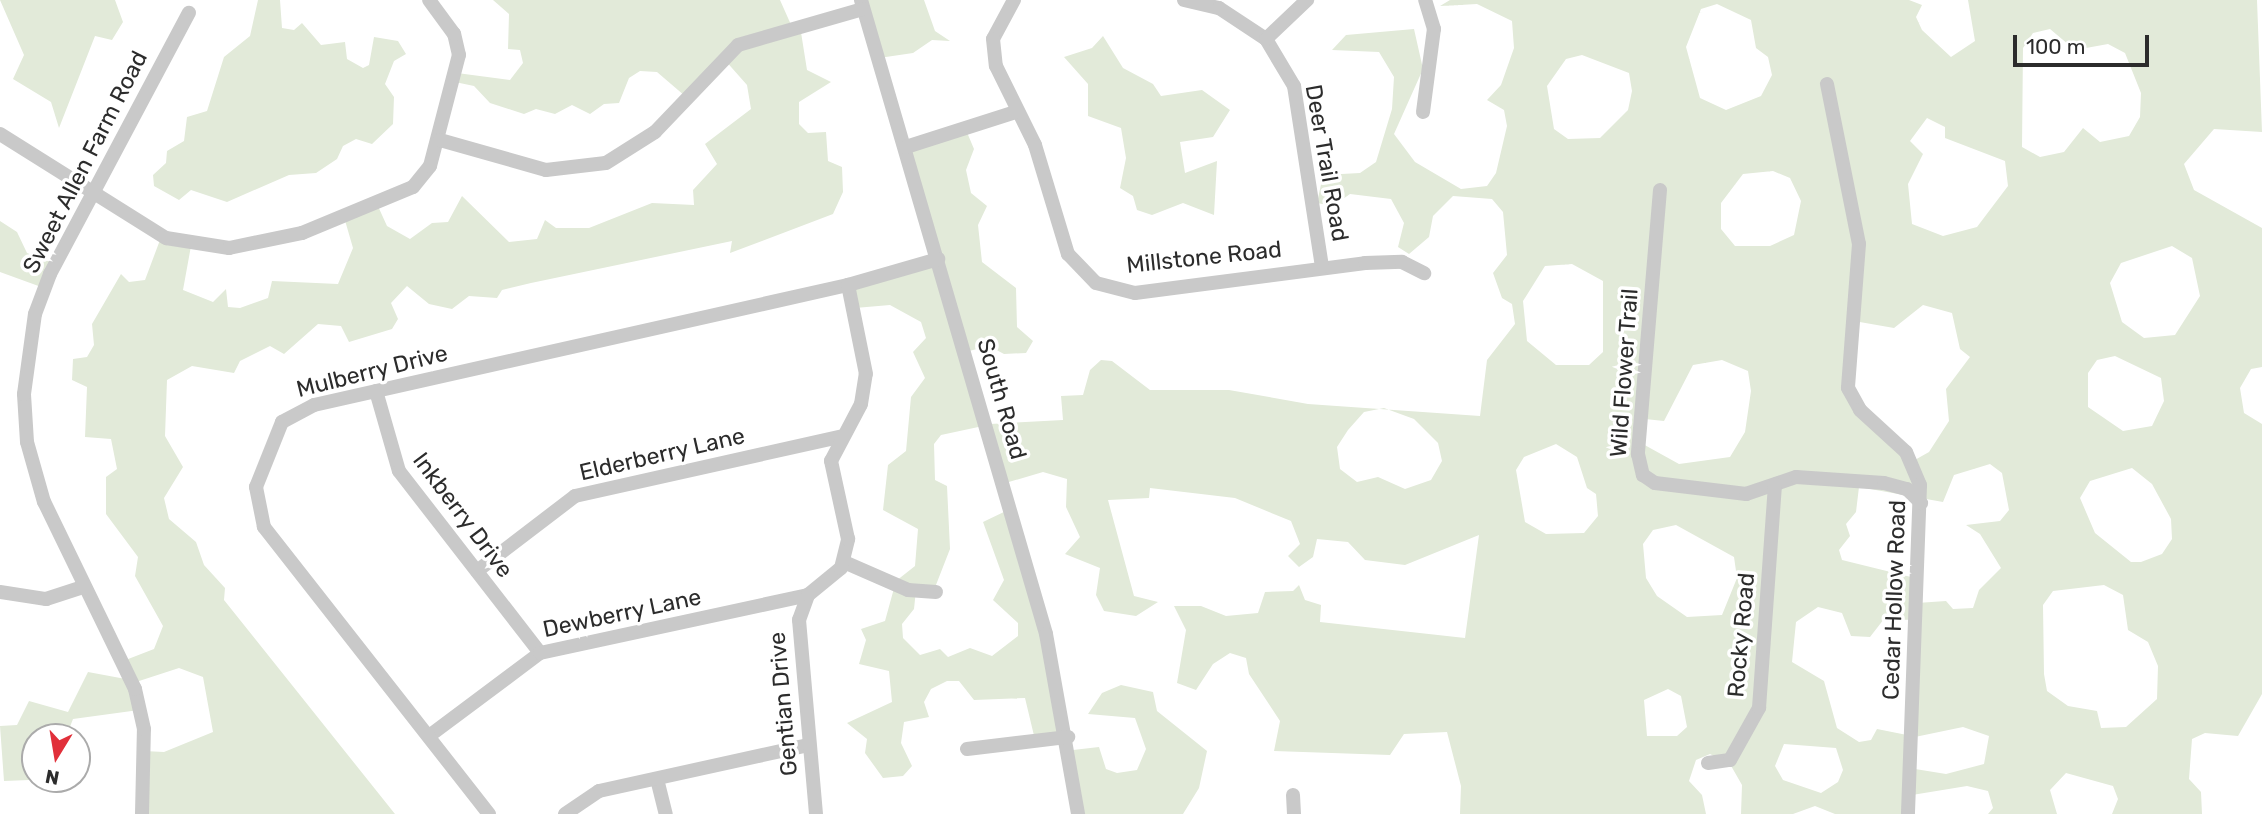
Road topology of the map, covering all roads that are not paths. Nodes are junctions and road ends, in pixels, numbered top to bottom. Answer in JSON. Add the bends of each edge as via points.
{"nodes":[{"id":1,"x":429,"y":0,"type":"edge"},
{"id":2,"x":1014,"y":0,"type":"edge"},
{"id":3,"x":1184,"y":0,"type":"edge"},
{"id":4,"x":1307,"y":0,"type":"edge"},
{"id":5,"x":1425,"y":0,"type":"edge"},
{"id":6,"x":862,"y":4,"type":"edge"},
{"id":7,"x":189,"y":13,"type":"dead end"},
{"id":8,"x":1266,"y":39,"type":"junction"},
{"id":9,"x":1827,"y":84,"type":"dead end"},
{"id":10,"x":1016,"y":112,"type":"junction"},
{"id":11,"x":1423,"y":112,"type":"dead end"},
{"id":12,"x":0,"y":134,"type":"edge"},
{"id":13,"x":440,"y":140,"type":"junction"},
{"id":14,"x":906,"y":147,"type":"junction"},
{"id":15,"x":1660,"y":190,"type":"dead end"},
{"id":16,"x":93,"y":197,"type":"junction"},
{"id":17,"x":938,"y":258,"type":"junction"},
{"id":18,"x":1322,"y":267,"type":"junction"},
{"id":19,"x":1423,"y":273,"type":"dead end"},
{"id":20,"x":848,"y":285,"type":"junction"},
{"id":21,"x":376,"y":391,"type":"junction"},
{"id":22,"x":839,"y":437,"type":"junction"},
{"id":23,"x":1775,"y":485,"type":"junction"},
{"id":24,"x":1921,"y":503,"type":"junction"},
{"id":25,"x":844,"y":562,"type":"junction"},
{"id":26,"x":477,"y":571,"type":"junction"},
{"id":27,"x":82,"y":587,"type":"junction"},
{"id":28,"x":0,"y":592,"type":"edge"},
{"id":29,"x":936,"y":592,"type":"dead end"},
{"id":30,"x":808,"y":595,"type":"junction"},
{"id":31,"x":540,"y":653,"type":"junction"},
{"id":32,"x":429,"y":736,"type":"junction"},
{"id":33,"x":1068,"y":737,"type":"junction"},
{"id":34,"x":809,"y":745,"type":"junction"},
{"id":35,"x":967,"y":748,"type":"dead end"},
{"id":36,"x":1708,"y":763,"type":"dead end"},
{"id":37,"x":657,"y":779,"type":"junction"},
{"id":38,"x":1293,"y":795,"type":"dead end"},
{"id":39,"x":142,"y":814,"type":"edge"},
{"id":40,"x":489,"y":814,"type":"edge"},
{"id":41,"x":565,"y":814,"type":"edge"},
{"id":42,"x":666,"y":814,"type":"edge"},
{"id":43,"x":816,"y":814,"type":"edge"},
{"id":44,"x":1078,"y":814,"type":"edge"},
{"id":45,"x":1294,"y":814,"type":"edge"},
{"id":46,"x":1908,"y":814,"type":"edge"}],
"edges":[{"from":1,"to":13,"type":"street","via":[[459,47]]},
{"from":2,"to":10,"type":"street","via":[[997,24],[993,49]]},
{"from":3,"to":8,"type":"street","name":"Deer Trail Road","via":[[1219,8]]},
{"from":4,"to":8,"type":"street"},
{"from":5,"to":11,"type":"street","via":[[1434,29]]},
{"from":6,"to":13,"type":"street","via":[[738,45],[655,132],[599,165],[545,170]]},
{"from":6,"to":14,"type":"street","name":"South Road"},
{"from":7,"to":16,"type":"street","name":"Sweet Allen Farm Road"},
{"from":8,"to":18,"type":"street","name":"Deer Trail Road","via":[[1294,86]]},
{"from":9,"to":24,"type":"street","name":"Cedar Hollow Road","via":[[1859,244],[1848,388],[1860,410],[1913,462]]},
{"from":10,"to":14,"type":"street"},
{"from":10,"to":18,"type":"street","name":"Millstone Road","via":[[1035,145],[1068,254],[1096,283],[1135,293]]},
{"from":12,"to":16,"type":"street"},
{"from":13,"to":16,"type":"street","via":[[413,187],[302,233],[255,244],[212,248],[166,238]]},
{"from":14,"to":17,"type":"street","name":"South Road"},
{"from":15,"to":23,"type":"street","name":"Wild Flower Trail","via":[[1640,471],[1655,482],[1740,494]]},
{"from":16,"to":27,"type":"street","name":"Sweet Allen Farm Road","via":[[40,297],[24,394],[37,483]]},
{"from":17,"to":20,"type":"street","name":"Mulberry Drive"},
{"from":17,"to":33,"type":"street","name":"South Road","via":[[1046,634]]},
{"from":18,"to":19,"type":"street","name":"Millstone Road","via":[[1402,262]]},
{"from":20,"to":21,"type":"street","name":"Mulberry Drive"},
{"from":20,"to":22,"type":"street","via":[[865,387]]},
{"from":21,"to":26,"type":"street","name":"Inkberry Drive","via":[[393,461]]},
{"from":21,"to":32,"type":"street","name":"Mulberry Drive","via":[[314,405],[282,422],[258,475],[258,513]]},
{"from":22,"to":25,"type":"street","via":[[831,461],[847,528]]},
{"from":22,"to":26,"type":"street","name":"Elderberry Lane","via":[[575,496]]},
{"from":23,"to":24,"type":"street","name":"Wild Flower Trail","via":[[1796,477],[1891,483]]},
{"from":23,"to":36,"type":"street","name":"Rocky Road","via":[[1759,708],[1730,760]]},
{"from":24,"to":46,"type":"street","name":"Cedar Hollow Road"},
{"from":25,"to":29,"type":"street","via":[[908,590]]},
{"from":25,"to":30,"type":"street"},
{"from":26,"to":31,"type":"street","name":"Inkberry Drive"},
{"from":27,"to":28,"type":"street","via":[[46,599]]},
{"from":27,"to":39,"type":"street","name":"Sweet Allen Farm Road","via":[[135,689],[144,729]]},
{"from":30,"to":31,"type":"street","name":"Dewberry Lane"},
{"from":30,"to":34,"type":"street","name":"Gentian Drive","via":[[799,620]]},
{"from":31,"to":32,"type":"street","name":"Dewberry Lane"},
{"from":32,"to":40,"type":"street","name":"Mulberry Drive"},
{"from":33,"to":35,"type":"street"},
{"from":33,"to":44,"type":"street","name":"South Road"},
{"from":34,"to":37,"type":"street"},
{"from":34,"to":43,"type":"street","name":"Gentian Drive"},
{"from":37,"to":41,"type":"street","via":[[599,791]]},
{"from":37,"to":42,"type":"street"},
{"from":38,"to":45,"type":"street"}]}
